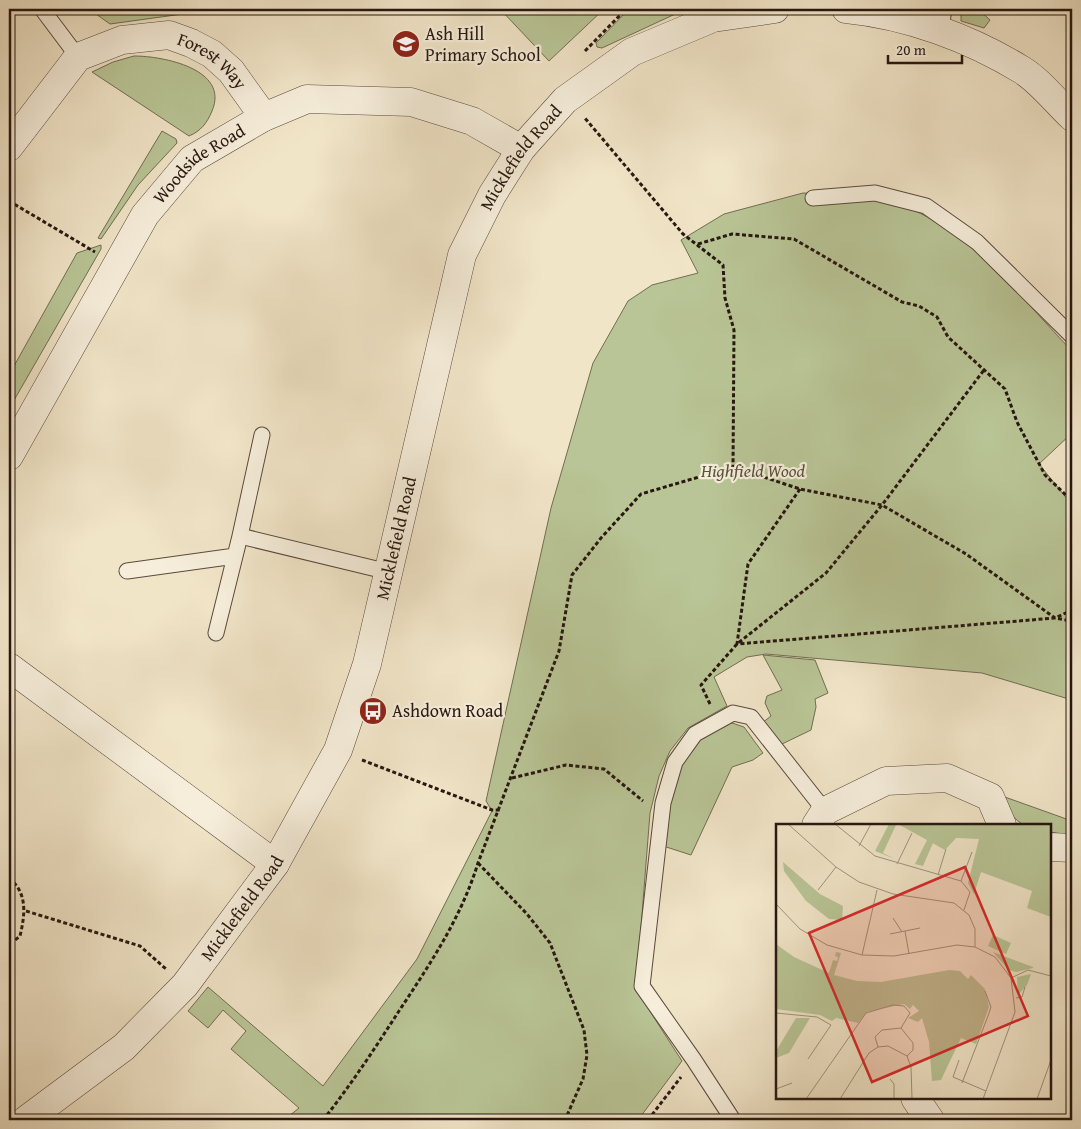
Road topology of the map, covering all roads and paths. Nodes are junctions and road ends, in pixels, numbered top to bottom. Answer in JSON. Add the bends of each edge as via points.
{"nodes":[{"id":1,"x":42,"y":9,"type":"edge"},
{"id":2,"x":626,"y":9,"type":"edge"},
{"id":3,"x":775,"y":9,"type":"edge"},
{"id":4,"x":846,"y":9,"type":"edge"},
{"id":5,"x":942,"y":19,"type":"edge"},
{"id":6,"x":582,"y":55,"type":"dead end"},
{"id":7,"x":78,"y":57,"type":"junction"},
{"id":8,"x":578,"y":110,"type":"dead end"},
{"id":9,"x":264,"y":117,"type":"junction"},
{"id":10,"x":1072,"y":117,"type":"edge"},
{"id":11,"x":9,"y":147,"type":"edge"},
{"id":12,"x":521,"y":149,"type":"junction"},
{"id":13,"x":813,"y":198,"type":"dead end"},
{"id":14,"x":9,"y":202,"type":"edge"},
{"id":15,"x":698,"y":244,"type":"junction"},
{"id":16,"x":117,"y":265,"type":"junction"},
{"id":17,"x":1072,"y":336,"type":"edge"},
{"id":18,"x":984,"y":370,"type":"junction"},
{"id":19,"x":262,"y":435,"type":"dead end"},
{"id":20,"x":9,"y":456,"type":"edge"},
{"id":21,"x":733,"y":467,"type":"junction"},
{"id":22,"x":800,"y":489,"type":"junction"},
{"id":23,"x":1072,"y":501,"type":"edge"},
{"id":24,"x":882,"y":505,"type":"junction"},
{"id":25,"x":240,"y":536,"type":"junction"},
{"id":26,"x":235,"y":556,"type":"junction"},
{"id":27,"x":127,"y":570,"type":"dead end"},
{"id":28,"x":389,"y":572,"type":"junction"},
{"id":29,"x":1072,"y":610,"type":"edge"},
{"id":30,"x":1055,"y":618,"type":"junction"},
{"id":31,"x":1072,"y":621,"type":"edge"},
{"id":32,"x":216,"y":633,"type":"dead end"},
{"id":33,"x":737,"y":644,"type":"junction"},
{"id":34,"x":9,"y":667,"type":"edge"},
{"id":35,"x":718,"y":720,"type":"junction"},
{"id":36,"x":338,"y":750,"type":"junction"},
{"id":37,"x":512,"y":778,"type":"junction"},
{"id":38,"x":646,"y":803,"type":"dead end"},
{"id":39,"x":500,"y":810,"type":"junction"},
{"id":40,"x":821,"y":818,"type":"edge"},
{"id":41,"x":1002,"y":824,"type":"edge"},
{"id":42,"x":1051,"y":847,"type":"edge"},
{"id":43,"x":1072,"y":848,"type":"edge"},
{"id":44,"x":275,"y":864,"type":"junction"},
{"id":45,"x":478,"y":864,"type":"junction"},
{"id":46,"x":9,"y":878,"type":"edge"},
{"id":47,"x":26,"y":911,"type":"junction"},
{"id":48,"x":9,"y":945,"type":"edge"},
{"id":49,"x":184,"y":985,"type":"junction"},
{"id":50,"x":694,"y":1060,"type":"junction"},
{"id":51,"x":916,"y":1099,"type":"edge"},
{"id":52,"x":566,"y":1119,"type":"edge"},
{"id":53,"x":26,"y":1120,"type":"edge"},
{"id":54,"x":323,"y":1120,"type":"edge"},
{"id":55,"x":570,"y":1120,"type":"edge"},
{"id":56,"x":648,"y":1120,"type":"edge"},
{"id":57,"x":733,"y":1120,"type":"edge"},
{"id":58,"x":930,"y":1120,"type":"edge"}],
"edges":[{"from":1,"to":7,"type":"lane"},
{"from":2,"to":6,"type":"path"},
{"from":3,"to":12,"type":"street","name":"Micklefield Road","via":[[714,18],[632,52],[565,100]]},
{"from":4,"to":5,"type":"street"},
{"from":5,"to":10,"type":"street","via":[[1023,71]]},
{"from":7,"to":9,"type":"street","name":"Forest Way","via":[[122,40],[169,35],[212,54],[231,71]]},
{"from":7,"to":11,"type":"street"},
{"from":8,"to":15,"type":"path","via":[[683,234]]},
{"from":9,"to":12,"type":"street","name":"Woodside Road","via":[[307,99],[411,102],[472,121]]},
{"from":9,"to":16,"type":"street","name":"Woodside Road","via":[[192,159],[146,215]]},
{"from":12,"to":28,"type":"street","name":"Micklefield Road","via":[[492,195],[462,255]]},
{"from":13,"to":17,"type":"lane","via":[[875,193],[926,206],[977,242]]},
{"from":14,"to":16,"type":"path"},
{"from":15,"to":18,"type":"path","via":[[732,234],[794,239],[902,302],[919,306],[937,317],[948,337]]},
{"from":15,"to":21,"type":"path","via":[[723,265],[725,298],[734,330]]},
{"from":16,"to":20,"type":"street","name":"Woodside Road"},
{"from":18,"to":23,"type":"path","via":[[1005,390],[1017,422],[1045,475]]},
{"from":18,"to":24,"type":"path"},
{"from":19,"to":25,"type":"lane"},
{"from":21,"to":22,"type":"path"},
{"from":21,"to":37,"type":"path","via":[[641,494],[600,538],[572,576],[559,651]]},
{"from":22,"to":24,"type":"path"},
{"from":22,"to":33,"type":"path","via":[[748,564]]},
{"from":24,"to":30,"type":"path","via":[[966,554]]},
{"from":24,"to":33,"type":"path","via":[[826,574]]},
{"from":25,"to":26,"type":"lane"},
{"from":25,"to":28,"type":"lane"},
{"from":26,"to":27,"type":"lane"},
{"from":26,"to":32,"type":"lane"},
{"from":28,"to":36,"type":"street","name":"Micklefield Road","via":[[367,664]]},
{"from":29,"to":30,"type":"path"},
{"from":30,"to":31,"type":"path"},
{"from":30,"to":33,"type":"path"},
{"from":33,"to":35,"type":"path","via":[[701,685]]},
{"from":34,"to":44,"type":"street"},
{"from":35,"to":40,"type":"lane","via":[[733,713],[751,717]]},
{"from":35,"to":50,"type":"lane","via":[[695,734],[675,762],[663,803],[642,986]]},
{"from":36,"to":39,"type":"path","via":[[492,810]]},
{"from":36,"to":44,"type":"street","name":"Micklefield Road"},
{"from":37,"to":38,"type":"path","via":[[566,765],[604,770]]},
{"from":37,"to":39,"type":"path"},
{"from":39,"to":45,"type":"path"},
{"from":40,"to":41,"type":"street","via":[[886,781],[947,778],[990,797]]},
{"from":42,"to":43,"type":"street"},
{"from":44,"to":49,"type":"street","name":"Micklefield Road"},
{"from":45,"to":52,"type":"path","via":[[527,914],[550,943],[584,1030],[587,1055],[583,1079]]},
{"from":45,"to":54,"type":"path","via":[[468,895],[441,948],[348,1088]]},
{"from":46,"to":47,"type":"path","via":[[18,884]]},
{"from":47,"to":48,"type":"path","via":[[20,936]]},
{"from":47,"to":49,"type":"path","via":[[140,946]]},
{"from":49,"to":53,"type":"street","name":"Micklefield Road","via":[[124,1047]]},
{"from":50,"to":56,"type":"path"},
{"from":50,"to":57,"type":"lane"},
{"from":51,"to":58,"type":"street"},
{"from":52,"to":55,"type":"path"}]}
